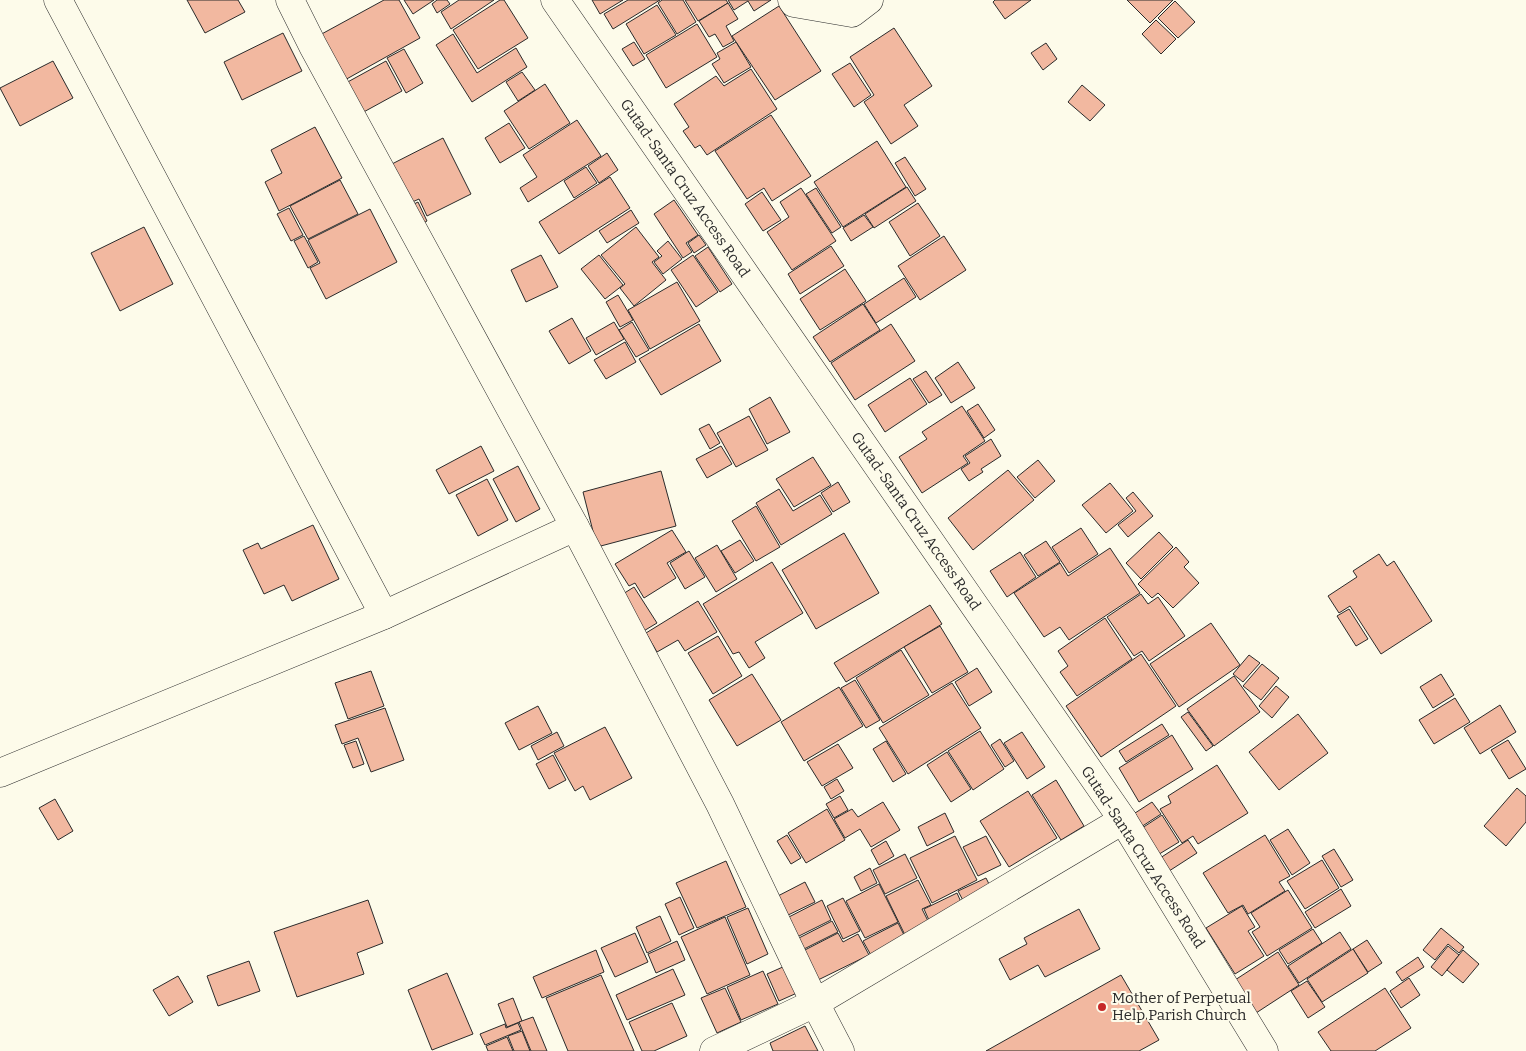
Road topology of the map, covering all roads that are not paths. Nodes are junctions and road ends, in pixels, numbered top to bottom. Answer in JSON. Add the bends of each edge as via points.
{"nodes":[{"id":1,"x":58,"y":0,"type":"edge"},
{"id":2,"x":290,"y":0,"type":"edge"},
{"id":3,"x":555,"y":0,"type":"edge"},
{"id":4,"x":792,"y":0,"type":"edge"},
{"id":5,"x":869,"y":0,"type":"edge"},
{"id":6,"x":575,"y":527,"type":"junction"},
{"id":7,"x":384,"y":616,"type":"junction"},
{"id":8,"x":0,"y":774,"type":"edge"},
{"id":9,"x":1122,"y":820,"type":"junction"},
{"id":10,"x":815,"y":1003,"type":"junction"},
{"id":11,"x":714,"y":1051,"type":"edge"},
{"id":12,"x":840,"y":1051,"type":"edge"},
{"id":13,"x":1264,"y":1051,"type":"edge"}],
"edges":[{"from":1,"to":7,"type":"street"},
{"from":2,"to":6,"type":"street"},
{"from":3,"to":9,"type":"street","name":"Gutad-Santa Cruz Access Road"},
{"from":4,"to":5,"type":"street","via":[[794,3],[852,13]]},
{"from":6,"to":7,"type":"street"},
{"from":6,"to":10,"type":"street","via":[[720,804]]},
{"from":7,"to":8,"type":"street"},
{"from":9,"to":10,"type":"street"},
{"from":9,"to":13,"type":"street","name":"Gutad-Santa Cruz Access Road"},
{"from":10,"to":11,"type":"street"},
{"from":10,"to":12,"type":"street"}]}
